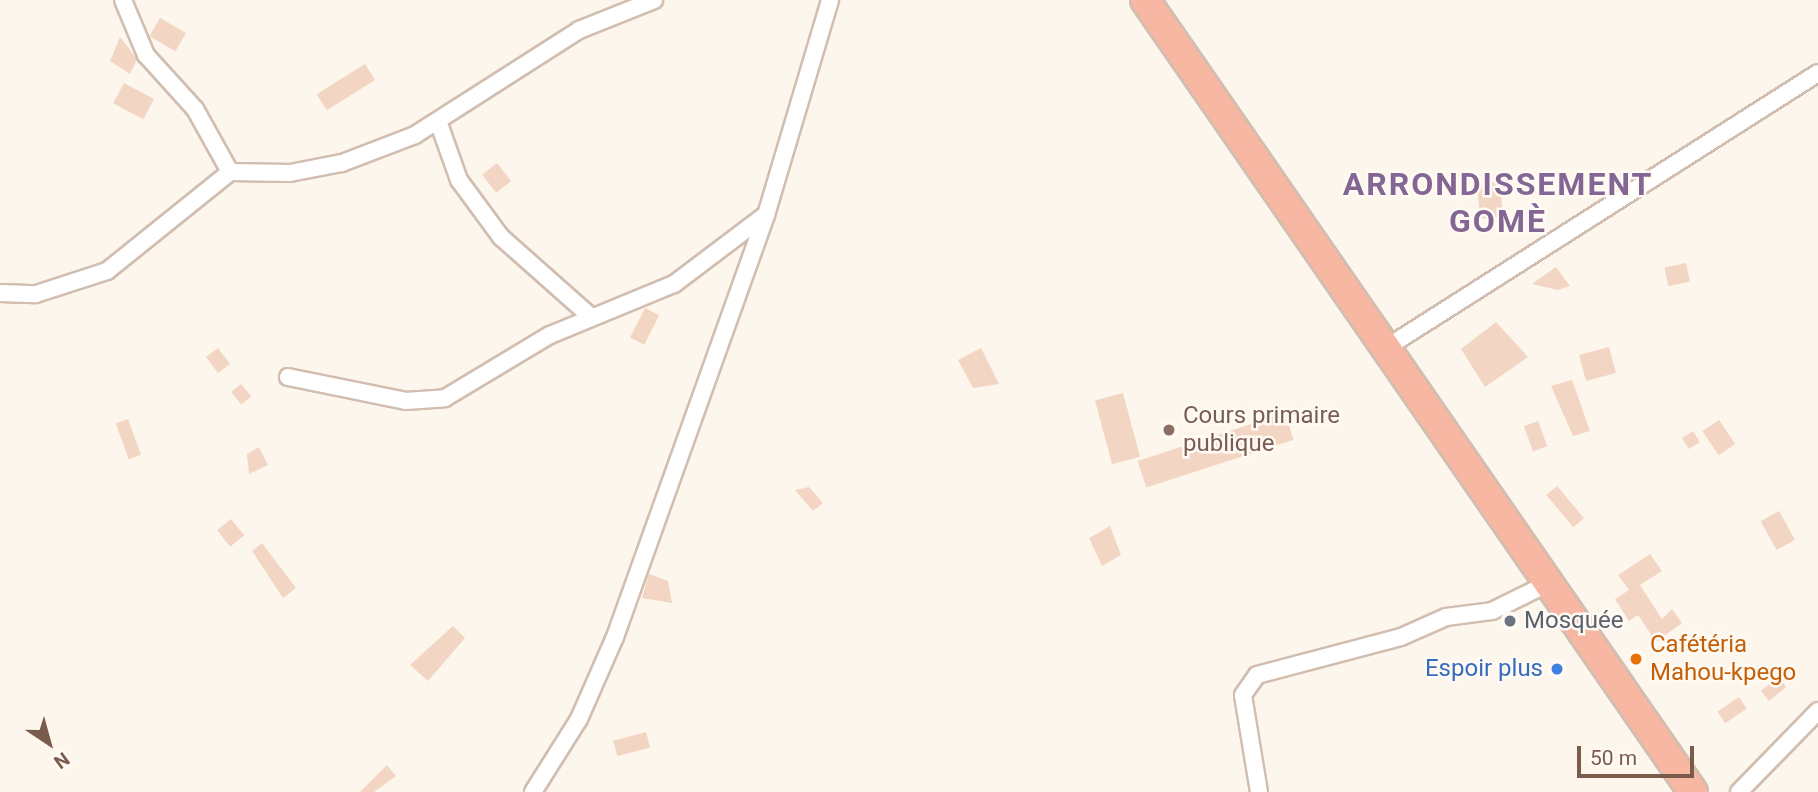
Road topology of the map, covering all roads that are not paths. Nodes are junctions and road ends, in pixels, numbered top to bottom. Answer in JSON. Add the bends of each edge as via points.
{"nodes":[{"id":1,"x":123,"y":0,"type":"edge"},
{"id":2,"x":654,"y":0,"type":"edge"},
{"id":3,"x":830,"y":0,"type":"edge"},
{"id":4,"x":1145,"y":0,"type":"edge"},
{"id":5,"x":1818,"y":73,"type":"edge"},
{"id":6,"x":438,"y":121,"type":"junction"},
{"id":7,"x":230,"y":172,"type":"junction"},
{"id":8,"x":766,"y":215,"type":"junction"},
{"id":9,"x":0,"y":293,"type":"edge"},
{"id":10,"x":590,"y":316,"type":"junction"},
{"id":11,"x":1389,"y":346,"type":"junction"},
{"id":12,"x":288,"y":377,"type":"dead end"},
{"id":13,"x":1549,"y":583,"type":"junction"},
{"id":14,"x":1818,"y":710,"type":"edge"},
{"id":15,"x":533,"y":792,"type":"edge"},
{"id":16,"x":1259,"y":792,"type":"edge"},
{"id":17,"x":1693,"y":792,"type":"edge"},
{"id":18,"x":1739,"y":792,"type":"edge"}],
"edges":[{"from":1,"to":7,"type":"street","via":[[146,55],[195,108]]},
{"from":2,"to":6,"type":"street","via":[[579,30]]},
{"from":3,"to":8,"type":"street"},
{"from":4,"to":11,"type":"highway"},
{"from":5,"to":11,"type":"street"},
{"from":6,"to":7,"type":"street","via":[[342,163],[290,173]]},
{"from":6,"to":10,"type":"street","via":[[458,180],[501,237]]},
{"from":7,"to":9,"type":"street","via":[[107,271],[36,294]]},
{"from":8,"to":10,"type":"street","via":[[674,284],[640,303]]},
{"from":8,"to":15,"type":"street","via":[[615,637],[579,719]]},
{"from":10,"to":12,"type":"street","via":[[445,398],[425,403]]},
{"from":11,"to":13,"type":"highway"},
{"from":13,"to":16,"type":"street","via":[[1492,611],[1454,615],[1401,637],[1257,675],[1243,695]]},
{"from":13,"to":17,"type":"highway"},
{"from":14,"to":18,"type":"street"}]}
